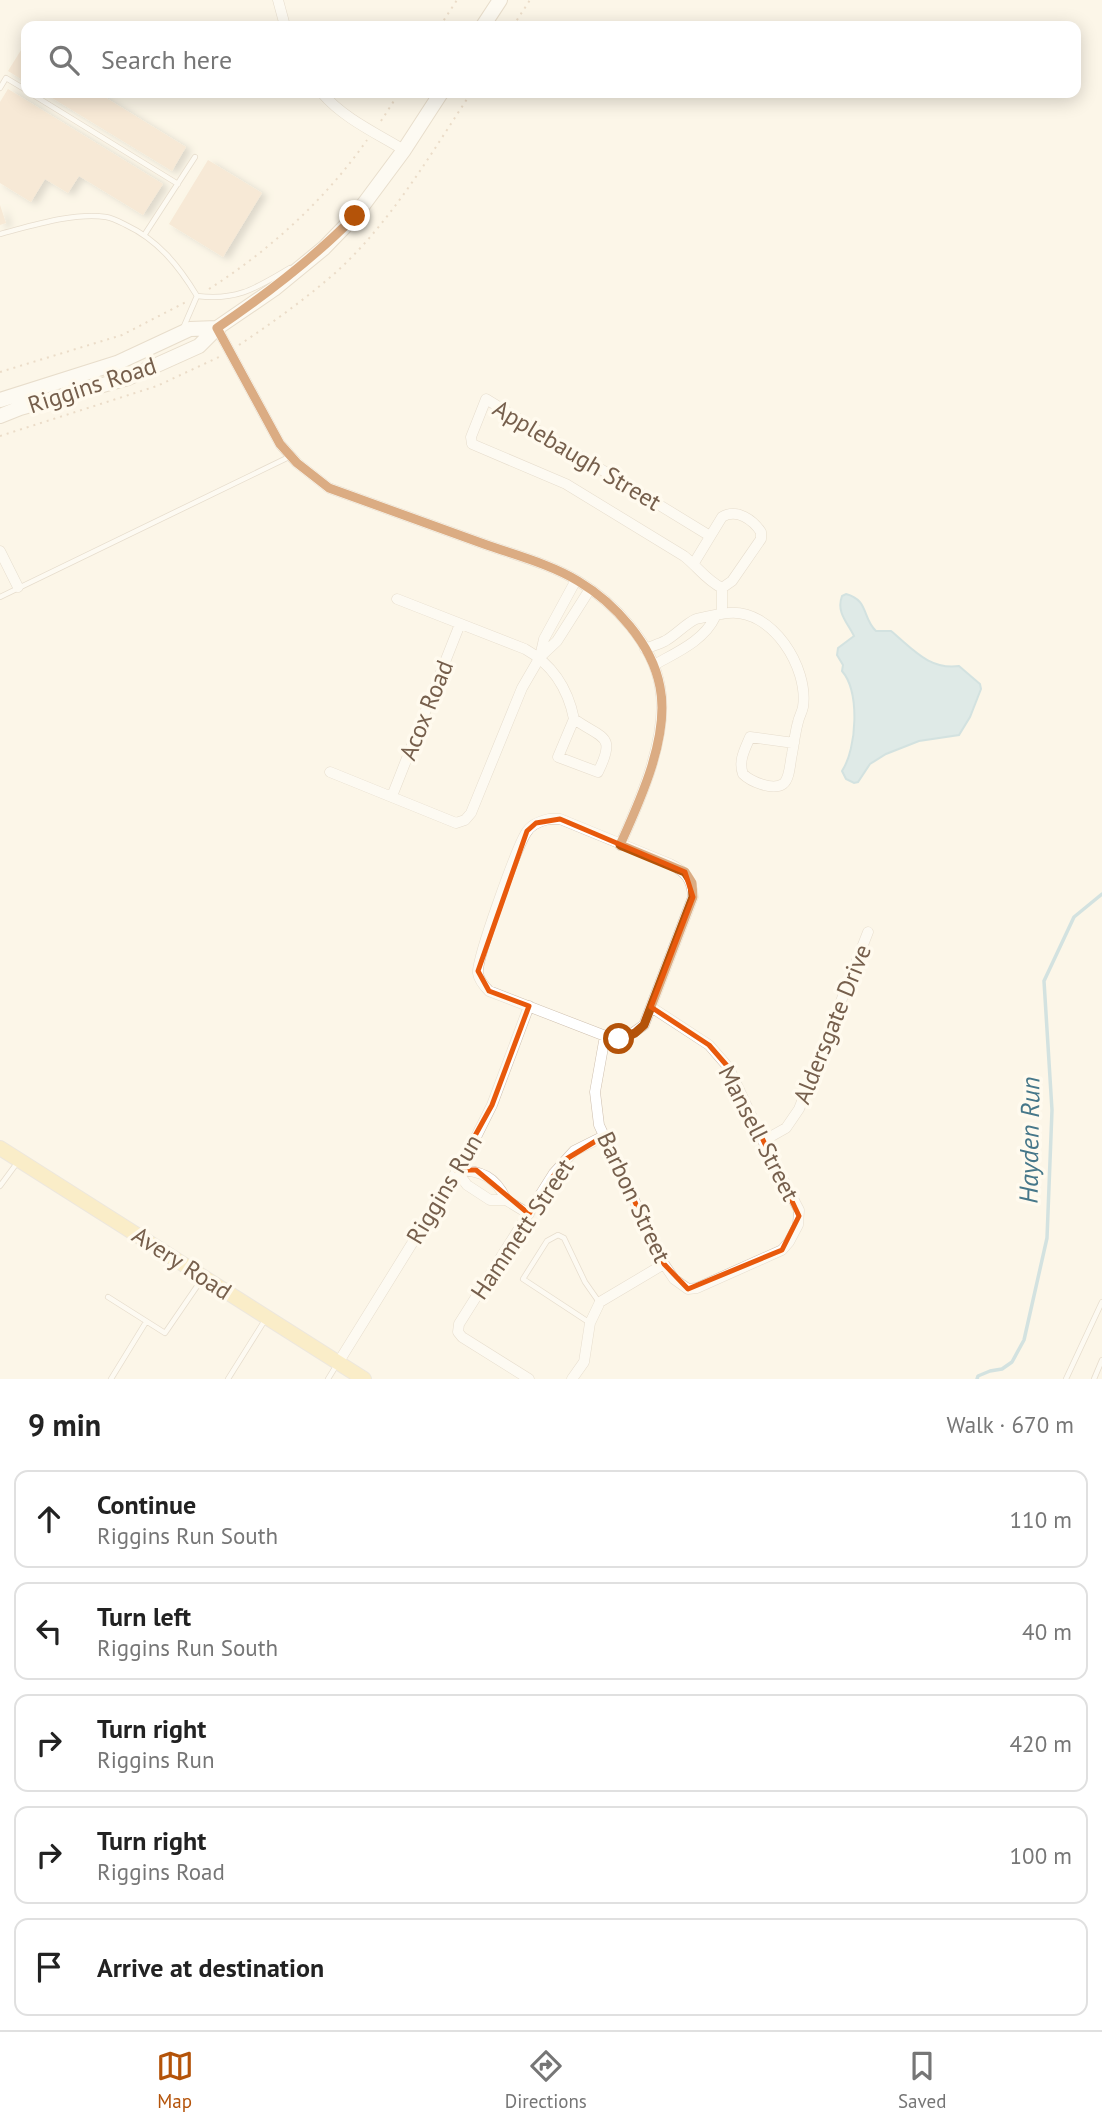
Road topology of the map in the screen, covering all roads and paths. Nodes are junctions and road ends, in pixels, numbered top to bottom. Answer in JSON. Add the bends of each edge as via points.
{"nodes":[{"id":1,"x":278,"y":0,"type":"edge"},
{"id":2,"x":457,"y":0,"type":"edge"},
{"id":3,"x":500,"y":0,"type":"edge"},
{"id":4,"x":530,"y":0,"type":"edge"},
{"id":5,"x":284,"y":21,"type":"edge"},
{"id":6,"x":443,"y":21,"type":"edge"},
{"id":7,"x":486,"y":21,"type":"edge"},
{"id":8,"x":516,"y":21,"type":"edge"},
{"id":9,"x":0,"y":88,"type":"edge"},
{"id":10,"x":21,"y":88,"type":"edge"},
{"id":11,"x":38,"y":98,"type":"edge"},
{"id":12,"x":326,"y":98,"type":"edge"},
{"id":13,"x":396,"y":98,"type":"edge"},
{"id":14,"x":437,"y":98,"type":"edge"},
{"id":15,"x":374,"y":131,"type":"junction"},
{"id":16,"x":404,"y":150,"type":"junction"},
{"id":17,"x":195,"y":157,"type":"dead end"},
{"id":18,"x":178,"y":184,"type":"junction"},
{"id":19,"x":0,"y":234,"type":"edge"},
{"id":20,"x":145,"y":234,"type":"junction"},
{"id":21,"x":324,"y":248,"type":"junction"},
{"id":22,"x":197,"y":296,"type":"junction"},
{"id":23,"x":217,"y":328,"type":"junction"},
{"id":24,"x":175,"y":336,"type":"junction"},
{"id":25,"x":0,"y":372,"type":"edge"},
{"id":26,"x":0,"y":400,"type":"edge"},
{"id":27,"x":0,"y":416,"type":"edge"},
{"id":28,"x":291,"y":456,"type":"junction"},
{"id":29,"x":710,"y":536,"type":"junction"},
{"id":30,"x":0,"y":551,"type":"edge"},
{"id":31,"x":694,"y":563,"type":"junction"},
{"id":32,"x":576,"y":580,"type":"junction"},
{"id":33,"x":18,"y":587,"type":"junction"},
{"id":34,"x":722,"y":588,"type":"junction"},
{"id":35,"x":590,"y":589,"type":"junction"},
{"id":36,"x":0,"y":597,"type":"edge"},
{"id":37,"x":397,"y":599,"type":"dead end"},
{"id":38,"x":718,"y":616,"type":"junction"},
{"id":39,"x":460,"y":624,"type":"junction"},
{"id":40,"x":678,"y":632,"type":"junction"},
{"id":41,"x":688,"y":646,"type":"junction"},
{"id":42,"x":645,"y":649,"type":"junction"},
{"id":43,"x":540,"y":657,"type":"junction"},
{"id":44,"x":654,"y":665,"type":"junction"},
{"id":45,"x":574,"y":719,"type":"junction"},
{"id":46,"x":794,"y":743,"type":"junction"},
{"id":47,"x":330,"y":772,"type":"dead end"},
{"id":48,"x":392,"y":796,"type":"junction"},
{"id":49,"x":620,"y":845,"type":"junction"},
{"id":50,"x":868,"y":932,"type":"dead end"},
{"id":51,"x":529,"y":1006,"type":"junction"},
{"id":52,"x":651,"y":1007,"type":"junction"},
{"id":53,"x":605,"y":1036,"type":"junction"},
{"id":54,"x":604,"y":1136,"type":"junction"},
{"id":55,"x":763,"y":1141,"type":"junction"},
{"id":56,"x":0,"y":1148,"type":"edge"},
{"id":57,"x":19,"y":1160,"type":"junction"},
{"id":58,"x":456,"y":1170,"type":"junction"},
{"id":59,"x":492,"y":1181,"type":"junction"},
{"id":60,"x":0,"y":1186,"type":"edge"},
{"id":61,"x":483,"y":1196,"type":"junction"},
{"id":62,"x":506,"y":1200,"type":"junction"},
{"id":63,"x":528,"y":1214,"type":"junction"},
{"id":64,"x":664,"y":1264,"type":"junction"},
{"id":65,"x":745,"y":1266,"type":"joint"},
{"id":66,"x":203,"y":1276,"type":"junction"},
{"id":67,"x":108,"y":1297,"type":"dead end"},
{"id":68,"x":600,"y":1303,"type":"junction"},
{"id":69,"x":1102,"y":1303,"type":"edge"},
{"id":70,"x":267,"y":1317,"type":"junction"},
{"id":71,"x":146,"y":1322,"type":"junction"},
{"id":72,"x":590,"y":1323,"type":"junction"},
{"id":73,"x":1102,"y":1360,"type":"edge"},
{"id":74,"x":338,"y":1363,"type":"junction"},
{"id":75,"x":111,"y":1379,"type":"edge"},
{"id":76,"x":228,"y":1379,"type":"edge"},
{"id":77,"x":328,"y":1379,"type":"edge"},
{"id":78,"x":364,"y":1379,"type":"edge"},
{"id":79,"x":529,"y":1379,"type":"edge"},
{"id":80,"x":572,"y":1379,"type":"edge"},
{"id":81,"x":1066,"y":1379,"type":"edge"},
{"id":82,"x":1094,"y":1379,"type":"edge"}],
"edges":[{"from":1,"to":5,"type":"street"},
{"from":2,"to":6,"type":"path"},
{"from":3,"to":7,"type":"main road"},
{"from":4,"to":8,"type":"path"},
{"from":9,"to":10,"type":"lane","via":[[6,78]]},
{"from":11,"to":18,"type":"lane"},
{"from":12,"to":15,"type":"street"},
{"from":13,"to":15,"type":"path"},
{"from":14,"to":16,"type":"main road","name":"Riggins Road"},
{"from":15,"to":16,"type":"street"},
{"from":15,"to":22,"type":"path","via":[[324,194],[291,226],[243,267]]},
{"from":16,"to":21,"type":"main road","name":"Riggins Road","via":[[355,216]]},
{"from":17,"to":18,"type":"lane"},
{"from":18,"to":20,"type":"lane"},
{"from":19,"to":20,"type":"lane","via":[[93,217],[107,217]]},
{"from":20,"to":22,"type":"lane","via":[[184,275]]},
{"from":21,"to":22,"type":"lane","via":[[237,296]]},
{"from":21,"to":23,"type":"main road","name":"Riggins Road"},
{"from":22,"to":24,"type":"lane"},
{"from":22,"to":25,"type":"path","via":[[122,335]]},
{"from":23,"to":24,"type":"main road","name":"Riggins Road","via":[[190,329]]},
{"from":23,"to":27,"type":"main road","name":"Riggins Road","via":[[198,346],[128,377]]},
{"from":23,"to":28,"type":"street","via":[[280,444]]},
{"from":24,"to":26,"type":"main road","name":"Riggins Road","via":[[117,363]]},
{"from":28,"to":32,"type":"street","via":[[329,488]]},
{"from":28,"to":33,"type":"lane"},
{"from":29,"to":31,"type":"street"},
{"from":29,"to":31,"type":"street","name":"Applebaugh Street","via":[[486,399],[472,444],[566,484]]},
{"from":29,"to":34,"type":"street","via":[[729,513],[755,523],[761,532],[761,539],[732,581]]},
{"from":30,"to":33,"type":"street"},
{"from":31,"to":34,"type":"street","name":"Applebaugh Street"},
{"from":32,"to":35,"type":"street"},
{"from":32,"to":43,"type":"street","via":[[544,639]]},
{"from":33,"to":36,"type":"lane"},
{"from":34,"to":38,"type":"street"},
{"from":35,"to":42,"type":"street","via":[[619,614]]},
{"from":35,"to":43,"type":"street","via":[[557,641]]},
{"from":37,"to":39,"type":"street"},
{"from":38,"to":40,"type":"street","via":[[696,619]]},
{"from":38,"to":41,"type":"street"},
{"from":38,"to":46,"type":"street","via":[[742,614],[756,619],[786,645],[802,687],[803,706]]},
{"from":39,"to":43,"type":"street"},
{"from":39,"to":48,"type":"street","name":"Acox Road"},
{"from":40,"to":41,"type":"lane"},
{"from":40,"to":42,"type":"street"},
{"from":41,"to":44,"type":"street"},
{"from":42,"to":44,"type":"street"},
{"from":43,"to":45,"type":"street","via":[[557,677]]},
{"from":43,"to":48,"type":"street","via":[[465,820],[456,823]]},
{"from":44,"to":49,"type":"street","via":[[662,717],[639,803]]},
{"from":45,"to":45,"type":"street","via":[[558,757],[598,772],[608,753],[606,742]]},
{"from":46,"to":46,"type":"street","via":[[783,784],[762,784],[743,774],[740,768],[750,737]]},
{"from":47,"to":48,"type":"street"},
{"from":49,"to":51,"type":"street","via":[[560,819],[536,823],[527,831],[478,971],[489,991]]},
{"from":49,"to":52,"type":"street","via":[[670,864],[685,872],[692,883],[693,897]]},
{"from":50,"to":55,"type":"street","name":"Aldersgate Drive","via":[[799,1109],[786,1128]]},
{"from":51,"to":53,"type":"street"},
{"from":51,"to":58,"type":"street","name":"Riggins Run","via":[[492,1105]]},
{"from":52,"to":53,"type":"street","via":[[635,1033],[619,1039]]},
{"from":52,"to":55,"type":"street","name":"Mansell Street","via":[[709,1045],[729,1068]]},
{"from":53,"to":54,"type":"street","name":"Barbon Street","via":[[595,1091]]},
{"from":54,"to":63,"type":"street","name":"Hammett Street","via":[[564,1161]]},
{"from":54,"to":64,"type":"street","name":"Barbon Street"},
{"from":55,"to":65,"type":"street","name":"Mansell Street","via":[[799,1210],[798,1225],[782,1250]]},
{"from":56,"to":57,"type":"main road","name":"Avery Road"},
{"from":57,"to":60,"type":"lane"},
{"from":57,"to":66,"type":"main road","name":"Avery Road"},
{"from":58,"to":59,"type":"street","via":[[476,1170]]},
{"from":58,"to":61,"type":"street"},
{"from":58,"to":74,"type":"street","name":"Riggins Run"},
{"from":59,"to":61,"type":"lane"},
{"from":59,"to":62,"type":"street"},
{"from":61,"to":62,"type":"street"},
{"from":62,"to":63,"type":"street"},
{"from":63,"to":79,"type":"street","name":"Hammett Street","via":[[458,1332]]},
{"from":64,"to":65,"type":"street","name":"Barbon Street","via":[[688,1289]]},
{"from":64,"to":68,"type":"street"},
{"from":66,"to":70,"type":"main road","name":"Avery Road"},
{"from":66,"to":71,"type":"lane","via":[[165,1333]]},
{"from":67,"to":71,"type":"lane"},
{"from":68,"to":72,"type":"street"},
{"from":68,"to":72,"type":"lane","via":[[564,1238],[558,1235],[547,1241],[523,1279]]},
{"from":69,"to":81,"type":"lane"},
{"from":70,"to":74,"type":"main road","name":"Avery Road"},
{"from":70,"to":76,"type":"lane"},
{"from":71,"to":75,"type":"lane"},
{"from":72,"to":80,"type":"street","via":[[584,1362]]},
{"from":73,"to":82,"type":"lane"},
{"from":74,"to":77,"type":"lane"},
{"from":74,"to":78,"type":"main road","name":"Avery Road"}]}
